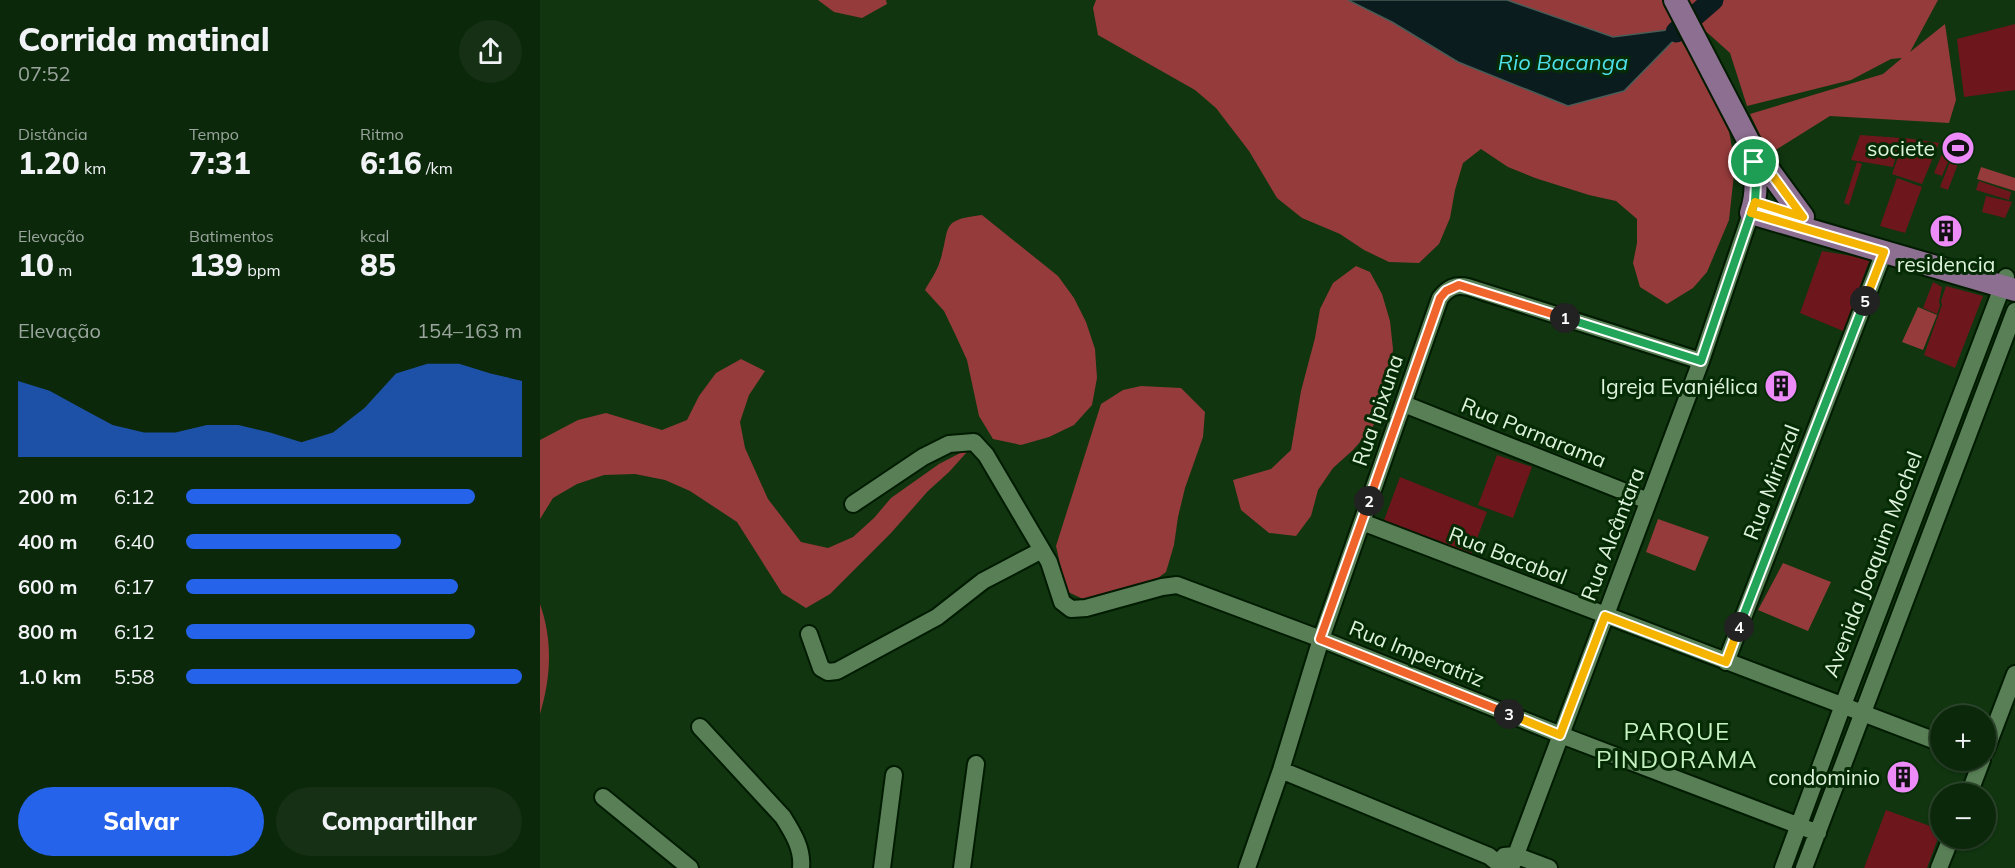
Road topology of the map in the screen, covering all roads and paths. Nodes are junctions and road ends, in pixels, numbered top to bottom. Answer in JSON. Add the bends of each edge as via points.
{"nodes":[{"id":1,"x":1679,"y":7,"type":"edge"},
{"id":2,"x":1751,"y":146,"type":"junction"},
{"id":3,"x":1753,"y":208,"type":"junction"},
{"id":4,"x":1803,"y":217,"type":"junction"},
{"id":5,"x":1884,"y":252,"type":"junction"},
{"id":6,"x":2009,"y":283,"type":"edge"},
{"id":7,"x":2015,"y":312,"type":"edge"},
{"id":8,"x":1701,"y":361,"type":"junction"},
{"id":9,"x":1404,"y":404,"type":"junction"},
{"id":10,"x":1648,"y":501,"type":"junction"},
{"id":11,"x":853,"y":504,"type":"dead end"},
{"id":12,"x":1362,"y":522,"type":"junction"},
{"id":13,"x":1042,"y":550,"type":"junction"},
{"id":14,"x":1605,"y":616,"type":"junction"},
{"id":15,"x":809,"y":634,"type":"dead end"},
{"id":16,"x":1320,"y":639,"type":"junction"},
{"id":17,"x":1726,"y":662,"type":"junction"},
{"id":18,"x":2015,"y":674,"type":"edge"},
{"id":19,"x":1842,"y":705,"type":"junction"},
{"id":20,"x":1864,"y":713,"type":"junction"},
{"id":21,"x":1996,"y":724,"type":"edge"},
{"id":22,"x":700,"y":727,"type":"dead end"},
{"id":23,"x":1560,"y":735,"type":"junction"},
{"id":24,"x":1930,"y":739,"type":"edge"},
{"id":25,"x":976,"y":764,"type":"dead end"},
{"id":26,"x":1281,"y":770,"type":"junction"},
{"id":27,"x":894,"y":775,"type":"dead end"},
{"id":28,"x":603,"y":797,"type":"dead end"},
{"id":29,"x":1799,"y":825,"type":"junction"},
{"id":30,"x":1818,"y":833,"type":"junction"},
{"id":31,"x":1947,"y":849,"type":"edge"},
{"id":32,"x":1510,"y":864,"type":"edge"},
{"id":33,"x":690,"y":868,"type":"edge"},
{"id":34,"x":801,"y":868,"type":"edge"},
{"id":35,"x":882,"y":868,"type":"edge"},
{"id":36,"x":962,"y":868,"type":"edge"},
{"id":37,"x":1247,"y":868,"type":"edge"},
{"id":38,"x":1549,"y":868,"type":"edge"},
{"id":39,"x":1783,"y":868,"type":"edge"},
{"id":40,"x":1804,"y":868,"type":"edge"},
{"id":41,"x":1939,"y":868,"type":"edge"}],
"edges":[{"from":1,"to":2,"type":"main road"},
{"from":2,"to":3,"type":"main road","via":[[1756,174]]},
{"from":2,"to":4,"type":"main road"},
{"from":3,"to":4,"type":"main road"},
{"from":3,"to":5,"type":"main road"},
{"from":3,"to":8,"type":"street","name":"Rua Alcântara"},
{"from":4,"to":6,"type":"main road"},
{"from":5,"to":6,"type":"main road"},
{"from":5,"to":17,"type":"street","name":"Rua Mirinzal"},
{"from":6,"to":19,"type":"street","name":"Avenida Joaquim Mochel"},
{"from":7,"to":20,"type":"street","name":"Avenida Joaquim Mochel"},
{"from":8,"to":9,"type":"street","name":"Rua Ipixuna","via":[[1459,285],[1440,298]]},
{"from":8,"to":10,"type":"street","name":"Rua Alcântara"},
{"from":9,"to":10,"type":"street","name":"Rua Parnarama"},
{"from":9,"to":12,"type":"street","name":"Rua Ipixuna"},
{"from":10,"to":14,"type":"street","name":"Rua Alcântara"},
{"from":11,"to":13,"type":"street","name":"Rua Imperatriz","via":[[932,452],[949,444],[974,442],[986,455]]},
{"from":12,"to":14,"type":"street","name":"Rua Bacabal"},
{"from":12,"to":16,"type":"street","name":"Rua Ipixuna"},
{"from":13,"to":15,"type":"street","via":[[983,581],[937,617],[837,671],[822,668]]},
{"from":13,"to":16,"type":"street","name":"Rua Imperatriz","via":[[1062,602],[1071,609],[1177,585]]},
{"from":14,"to":17,"type":"street","name":"Rua Bacabal"},
{"from":14,"to":23,"type":"street","name":"Rua Alcântara"},
{"from":16,"to":23,"type":"street","name":"Rua Imperatriz"},
{"from":16,"to":26,"type":"street","name":"Rua Ipixuna"},
{"from":17,"to":19,"type":"street","name":"Rua Bacabal"},
{"from":18,"to":21,"type":"street"},
{"from":19,"to":20,"type":"street","name":"Rua Bacabal"},
{"from":19,"to":29,"type":"street","name":"Avenida Joaquim Mochel"},
{"from":20,"to":24,"type":"street","name":"Rua Bacabal"},
{"from":20,"to":30,"type":"street","name":"Avenida Joaquim Mochel"},
{"from":22,"to":34,"type":"street","via":[[783,817],[802,856]]},
{"from":23,"to":29,"type":"street","name":"Rua Imperatriz"},
{"from":23,"to":32,"type":"street","name":"Rua Alcântara"},
{"from":25,"to":36,"type":"street"},
{"from":26,"to":32,"type":"street"},
{"from":26,"to":37,"type":"street","name":"Rua Ipixuna"},
{"from":27,"to":35,"type":"street"},
{"from":28,"to":33,"type":"street"},
{"from":29,"to":30,"type":"street","name":"Rua Imperatriz"},
{"from":29,"to":39,"type":"street","name":"Avenida Joaquim Mochel"},
{"from":30,"to":40,"type":"street","name":"Avenida Joaquim Mochel"},
{"from":31,"to":41,"type":"street"},
{"from":32,"to":38,"type":"street"}]}
